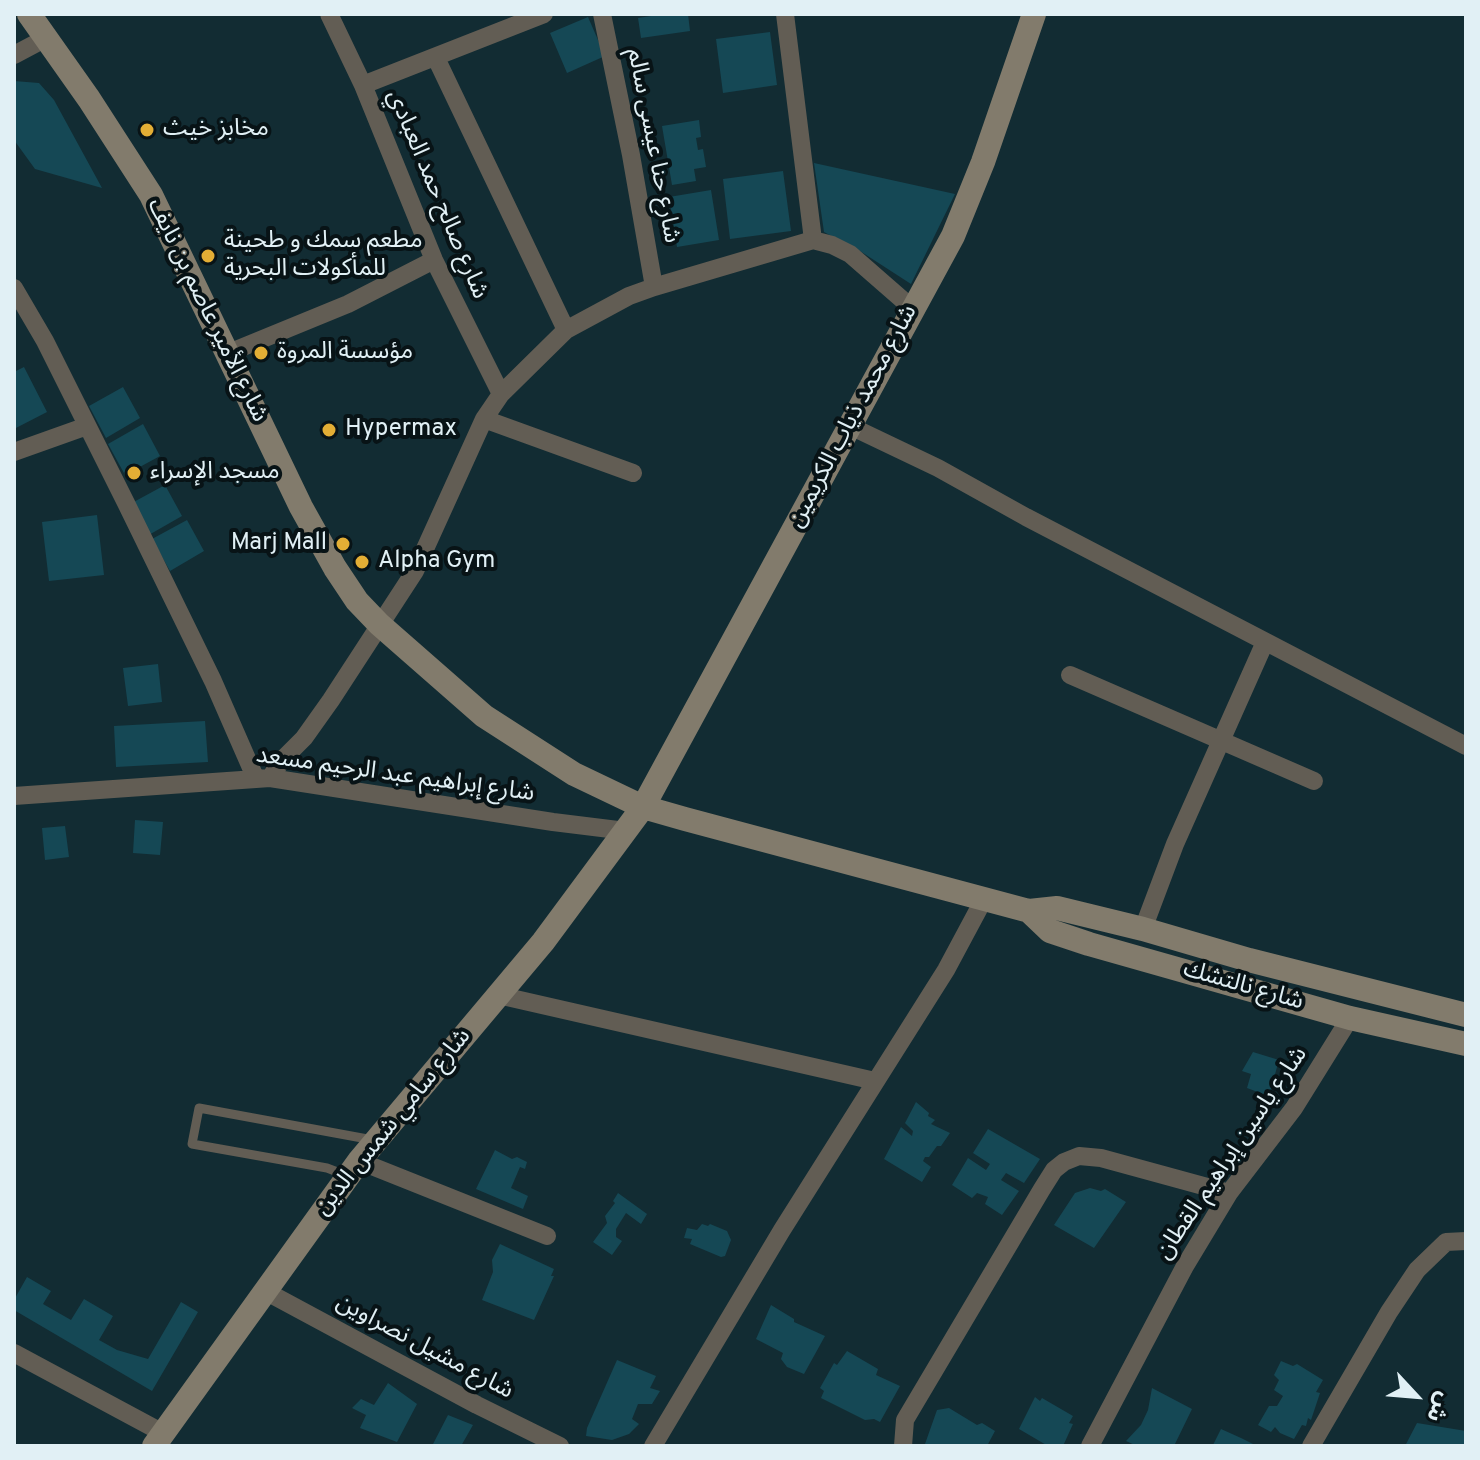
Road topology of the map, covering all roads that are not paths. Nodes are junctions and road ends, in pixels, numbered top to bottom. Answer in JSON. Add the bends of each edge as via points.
{"nodes":[{"id":1,"x":29,"y":14,"type":"edge"},
{"id":2,"x":329,"y":14,"type":"edge"},
{"id":3,"x":544,"y":14,"type":"edge"},
{"id":4,"x":602,"y":14,"type":"edge"},
{"id":5,"x":785,"y":14,"type":"edge"},
{"id":6,"x":1034,"y":14,"type":"edge"},
{"id":7,"x":46,"y":38,"type":"junction"},
{"id":8,"x":14,"y":55,"type":"edge"},
{"id":9,"x":436,"y":58,"type":"junction"},
{"id":10,"x":363,"y":85,"type":"junction"},
{"id":11,"x":813,"y":240,"type":"junction"},
{"id":12,"x":434,"y":260,"type":"junction"},
{"id":13,"x":654,"y":287,"type":"junction"},
{"id":14,"x":14,"y":288,"type":"edge"},
{"id":15,"x":913,"y":309,"type":"junction"},
{"id":16,"x":566,"y":330,"type":"junction"},
{"id":17,"x":226,"y":354,"type":"junction"},
{"id":18,"x":501,"y":394,"type":"junction"},
{"id":19,"x":484,"y":419,"type":"junction"},
{"id":20,"x":87,"y":426,"type":"junction"},
{"id":21,"x":850,"y":426,"type":"junction"},
{"id":22,"x":14,"y":452,"type":"edge"},
{"id":23,"x":633,"y":473,"type":"dead end"},
{"id":24,"x":379,"y":624,"type":"junction"},
{"id":25,"x":1265,"y":642,"type":"junction"},
{"id":26,"x":1070,"y":675,"type":"dead end"},
{"id":27,"x":1221,"y":740,"type":"junction"},
{"id":28,"x":1466,"y":746,"type":"edge"},
{"id":29,"x":263,"y":778,"type":"junction"},
{"id":30,"x":1314,"y":781,"type":"dead end"},
{"id":31,"x":14,"y":796,"type":"edge"},
{"id":32,"x":643,"y":807,"type":"junction"},
{"id":33,"x":626,"y":831,"type":"junction"},
{"id":34,"x":984,"y":899,"type":"junction"},
{"id":35,"x":1029,"y":911,"type":"junction"},
{"id":36,"x":1143,"y":929,"type":"junction"},
{"id":37,"x":498,"y":995,"type":"junction"},
{"id":38,"x":1466,"y":1014,"type":"edge"},
{"id":39,"x":1350,"y":1018,"type":"junction"},
{"id":40,"x":1466,"y":1044,"type":"edge"},
{"id":41,"x":875,"y":1081,"type":"junction"},
{"id":42,"x":376,"y":1141,"type":"junction"},
{"id":43,"x":354,"y":1169,"type":"junction"},
{"id":44,"x":1229,"y":1193,"type":"junction"},
{"id":45,"x":547,"y":1236,"type":"dead end"},
{"id":46,"x":1466,"y":1241,"type":"edge"},
{"id":47,"x":265,"y":1291,"type":"junction"},
{"id":48,"x":14,"y":1353,"type":"edge"},
{"id":49,"x":158,"y":1440,"type":"edge"},
{"id":50,"x":560,"y":1446,"type":"edge"},
{"id":51,"x":653,"y":1446,"type":"edge"},
{"id":52,"x":903,"y":1446,"type":"edge"},
{"id":53,"x":1090,"y":1446,"type":"edge"},
{"id":54,"x":1311,"y":1446,"type":"edge"}],
"edges":[{"from":1,"to":7,"type":"main road","name":"شارع الأمير عاصم بن نايف"},
{"from":2,"to":10,"type":"street","name":"شارع صالح حمد العبادي"},
{"from":3,"to":9,"type":"street"},
{"from":4,"to":13,"type":"street","name":"شارع حنا عيسى سالم"},
{"from":5,"to":11,"type":"street"},
{"from":6,"to":15,"type":"main road","name":"شارع محمد ذياب الكريمين","via":[[953,236]]},
{"from":7,"to":8,"type":"street"},
{"from":7,"to":17,"type":"main road","name":"شارع الأمير عاصم بن نايف","via":[[151,195]]},
{"from":9,"to":10,"type":"street"},
{"from":9,"to":16,"type":"street"},
{"from":10,"to":12,"type":"street","name":"شارع صالح حمد العبادي"},
{"from":11,"to":13,"type":"street"},
{"from":11,"to":15,"type":"street","via":[[850,254]]},
{"from":12,"to":17,"type":"street","via":[[348,304]]},
{"from":12,"to":18,"type":"street","name":"شارع صالح حمد العبادي"},
{"from":13,"to":16,"type":"street"},
{"from":14,"to":20,"type":"street"},
{"from":15,"to":21,"type":"main road","name":"شارع محمد ذياب الكريمين"},
{"from":16,"to":18,"type":"street"},
{"from":17,"to":24,"type":"main road","name":"شارع الأمير عاصم بن نايف","via":[[335,568]]},
{"from":18,"to":19,"type":"street"},
{"from":19,"to":23,"type":"street"},
{"from":19,"to":24,"type":"street","via":[[415,571]]},
{"from":20,"to":22,"type":"street"},
{"from":20,"to":29,"type":"street"},
{"from":21,"to":25,"type":"street"},
{"from":21,"to":32,"type":"main road","name":"شارع محمد ذياب الكريمين"},
{"from":24,"to":29,"type":"street","via":[[325,708]]},
{"from":24,"to":32,"type":"main road","name":"شارع الأمير عاصم بن نايف","via":[[495,724],[560,766]]},
{"from":25,"to":27,"type":"street"},
{"from":25,"to":28,"type":"street"},
{"from":26,"to":27,"type":"street"},
{"from":27,"to":30,"type":"street"},
{"from":27,"to":36,"type":"street"},
{"from":29,"to":31,"type":"street","name":"شارع إبراهيم عبد الرحيم مسعد"},
{"from":29,"to":33,"type":"street","name":"شارع إبراهيم عبد الرحيم مسعد"},
{"from":32,"to":33,"type":"main road","name":"شارع سامي شمس الدين"},
{"from":32,"to":34,"type":"main road","name":"شارع نالتشك"},
{"from":33,"to":37,"type":"main road","name":"شارع سامي شمس الدين"},
{"from":34,"to":35,"type":"main road","name":"شارع نالتشك"},
{"from":34,"to":41,"type":"street"},
{"from":35,"to":36,"type":"main road","name":"شارع نالتشك","via":[[1057,908]]},
{"from":35,"to":39,"type":"main road","name":"شارع نالتشك","via":[[1050,931]]},
{"from":36,"to":38,"type":"main road","name":"شارع نالتشك"},
{"from":37,"to":41,"type":"street"},
{"from":37,"to":42,"type":"main road","name":"شارع سامي شمس الدين"},
{"from":39,"to":40,"type":"main road","name":"شارع نالتشك"},
{"from":39,"to":44,"type":"street","name":"شارع ياسين إبراهيم القطان","via":[[1294,1108]]},
{"from":41,"to":51,"type":"street"},
{"from":42,"to":43,"type":"main road","name":"شارع سامي شمس الدين"},
{"from":42,"to":43,"type":"lane","via":[[199,1108],[192,1144]]},
{"from":43,"to":45,"type":"street"},
{"from":43,"to":47,"type":"main road","name":"شارع سامي شمس الدين"},
{"from":44,"to":52,"type":"street","via":[[1101,1158],[1079,1156],[1064,1162],[1042,1189],[905,1420]]},
{"from":44,"to":53,"type":"street","name":"شارع ياسين إبراهيم القطان"},
{"from":46,"to":54,"type":"street","via":[[1446,1242],[1417,1270]]},
{"from":47,"to":49,"type":"main road","name":"شارع سامي شمس الدين"},
{"from":47,"to":50,"type":"street","name":"شارع مشيل نصراوين"},
{"from":48,"to":49,"type":"street"}]}
